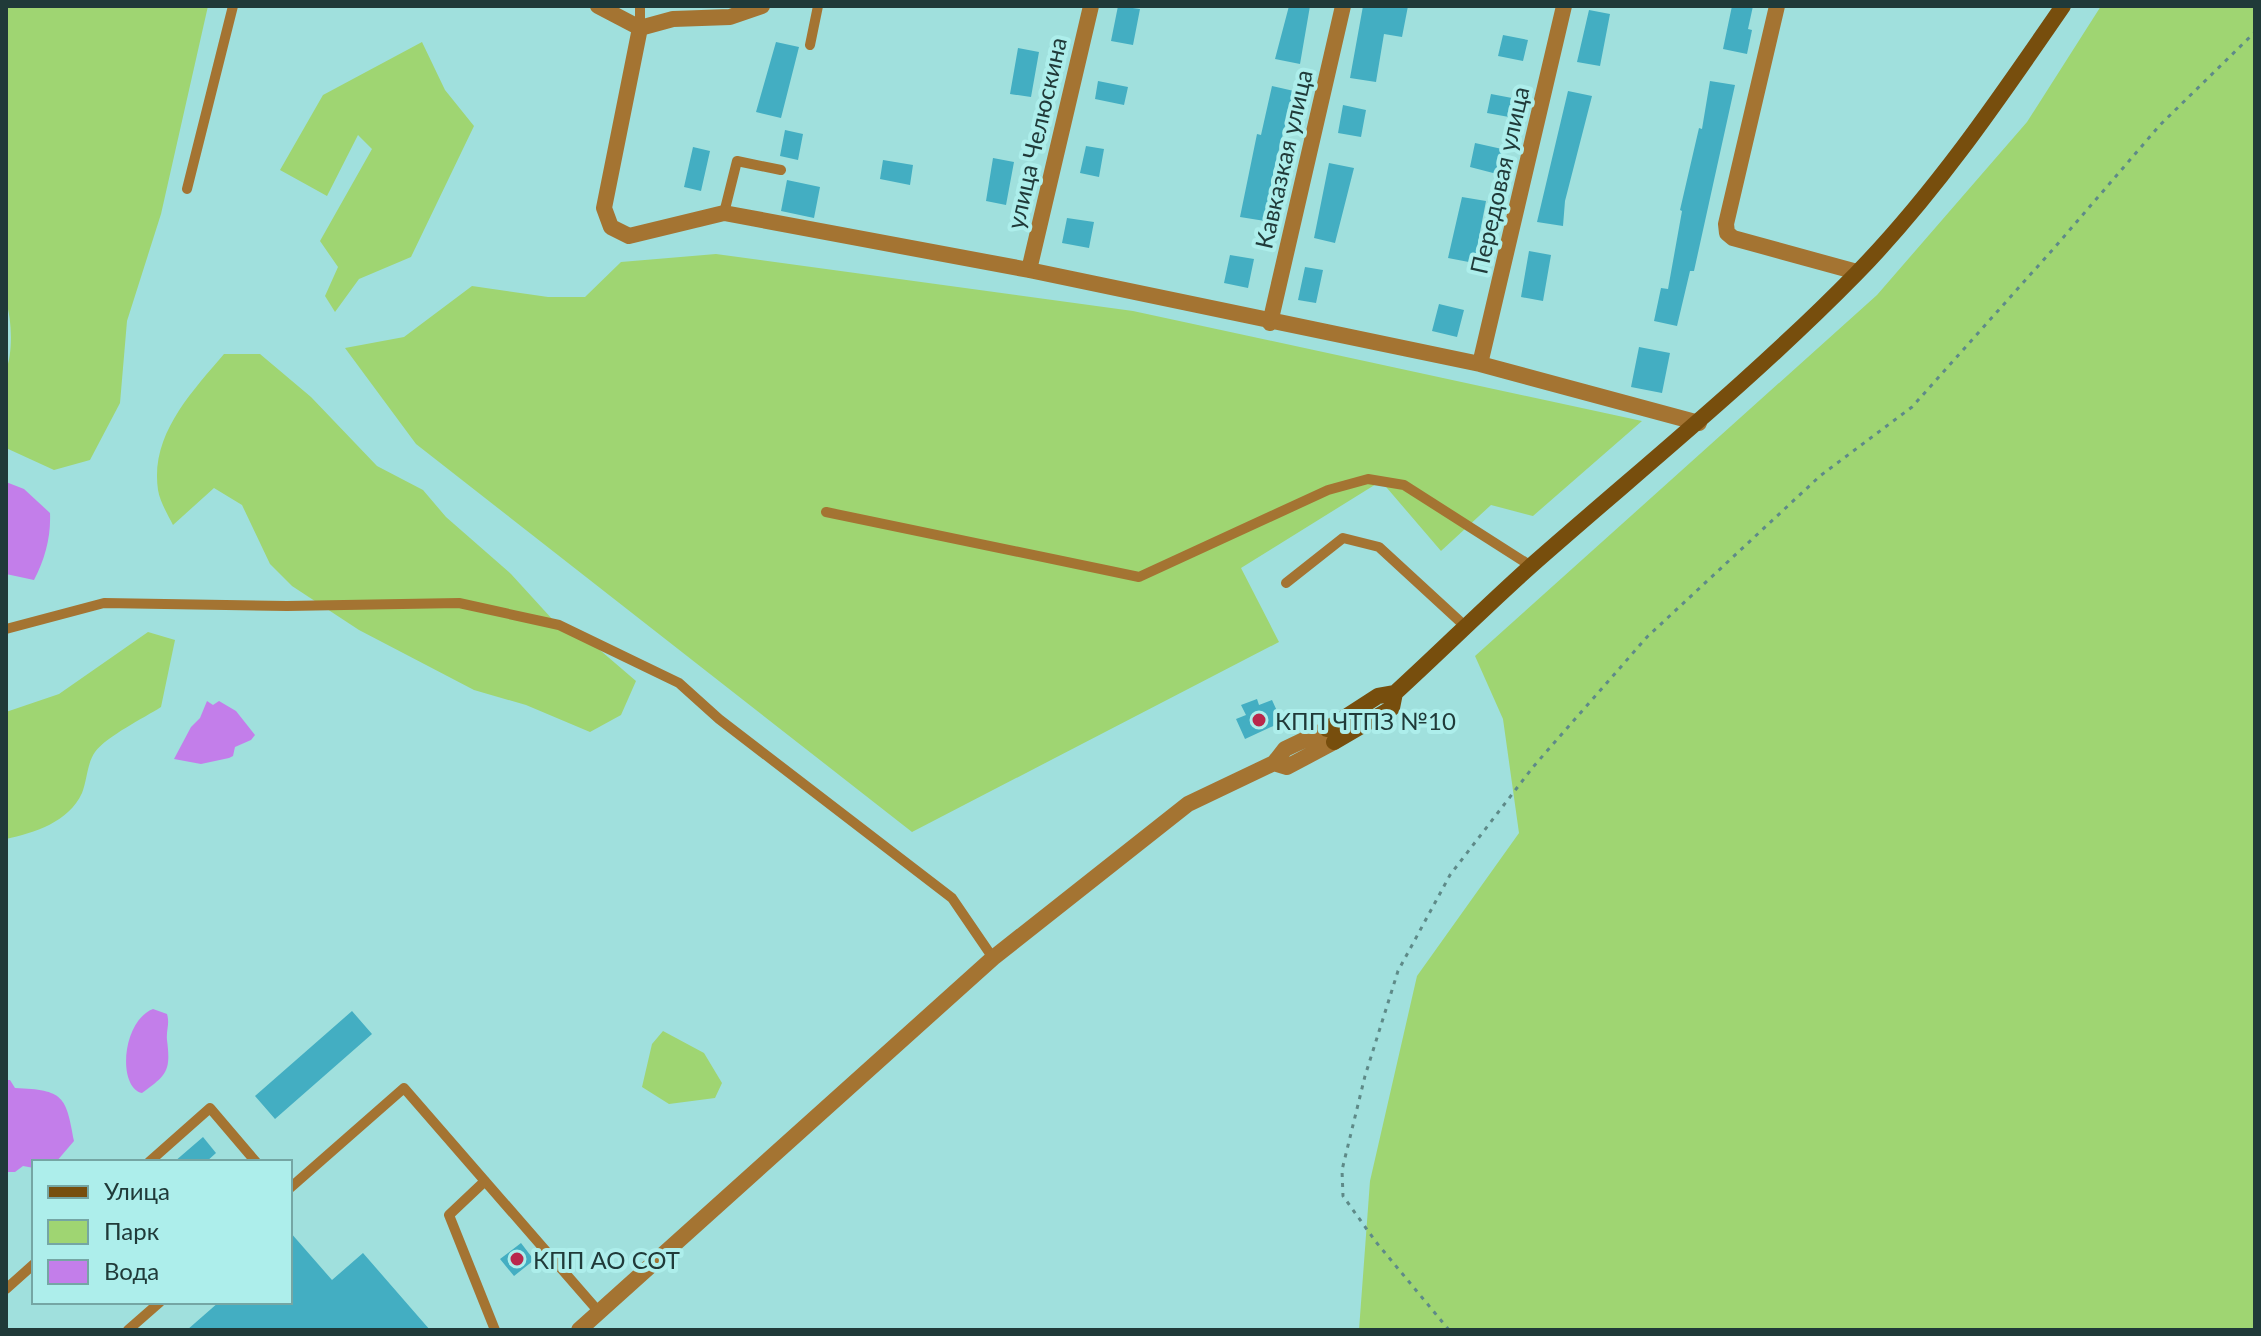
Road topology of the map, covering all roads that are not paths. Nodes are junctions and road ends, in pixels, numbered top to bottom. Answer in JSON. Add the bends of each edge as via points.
{"nodes":[{"id":1,"x":233,"y":6,"type":"edge"},
{"id":2,"x":598,"y":6,"type":"edge"},
{"id":3,"x":640,"y":6,"type":"edge"},
{"id":4,"x":762,"y":6,"type":"edge"},
{"id":5,"x":818,"y":6,"type":"edge"},
{"id":6,"x":1091,"y":6,"type":"edge"},
{"id":7,"x":1343,"y":6,"type":"edge"},
{"id":8,"x":1564,"y":6,"type":"edge"},
{"id":9,"x":1777,"y":6,"type":"edge"},
{"id":10,"x":2063,"y":6,"type":"edge"},
{"id":11,"x":640,"y":28,"type":"junction"},
{"id":12,"x":810,"y":45,"type":"dead end"},
{"id":13,"x":781,"y":170,"type":"dead end"},
{"id":14,"x":187,"y":189,"type":"dead end"},
{"id":15,"x":724,"y":213,"type":"junction"},
{"id":16,"x":1029,"y":270,"type":"junction"},
{"id":17,"x":1857,"y":272,"type":"junction"},
{"id":18,"x":1270,"y":323,"type":"junction"},
{"id":19,"x":1480,"y":364,"type":"junction"},
{"id":20,"x":1699,"y":423,"type":"junction"},
{"id":21,"x":826,"y":512,"type":"dead end"},
{"id":22,"x":1531,"y":566,"type":"junction"},
{"id":23,"x":1286,"y":583,"type":"dead end"},
{"id":24,"x":1466,"y":627,"type":"junction"},
{"id":25,"x":6,"y":629,"type":"edge"},
{"id":26,"x":993,"y":958,"type":"junction"},
{"id":27,"x":151,"y":1160,"type":"edge"},
{"id":28,"x":254,"y":1160,"type":"edge"},
{"id":29,"x":485,"y":1181,"type":"junction"},
{"id":30,"x":292,"y":1186,"type":"edge"},
{"id":31,"x":32,"y":1266,"type":"edge"},
{"id":32,"x":6,"y":1289,"type":"edge"},
{"id":33,"x":158,"y":1304,"type":"edge"},
{"id":34,"x":599,"y":1312,"type":"junction"},
{"id":35,"x":128,"y":1330,"type":"edge"},
{"id":36,"x":495,"y":1330,"type":"edge"},
{"id":37,"x":579,"y":1330,"type":"edge"}],
"edges":[{"from":1,"to":14,"type":"lane"},
{"from":2,"to":11,"type":"street"},
{"from":3,"to":11,"type":"lane"},
{"from":4,"to":11,"type":"street","via":[[730,17],[673,19]]},
{"from":5,"to":12,"type":"lane"},
{"from":6,"to":16,"type":"street","name":"улица Челюскина"},
{"from":7,"to":18,"type":"street","name":"Кавказкая улица"},
{"from":8,"to":19,"type":"street","name":"Передовая улица"},
{"from":9,"to":17,"type":"street","via":[[1727,233]]},
{"from":10,"to":17,"type":"street","via":[[1928,193]]},
{"from":11,"to":15,"type":"street","via":[[604,208],[611,227],[629,236]]},
{"from":13,"to":15,"type":"lane","via":[[737,161]]},
{"from":15,"to":16,"type":"street"},
{"from":16,"to":18,"type":"street"},
{"from":17,"to":20,"type":"street"},
{"from":18,"to":19,"type":"street"},
{"from":19,"to":20,"type":"street"},
{"from":20,"to":22,"type":"street"},
{"from":21,"to":22,"type":"lane","via":[[1139,577],[1328,490],[1368,479],[1404,485]]},
{"from":22,"to":24,"type":"street"},
{"from":23,"to":24,"type":"lane","via":[[1343,538],[1379,547]]},
{"from":24,"to":26,"type":"street","via":[[1395,693],[1392,708],[1330,735],[1287,767],[1274,763],[1188,804]]},
{"from":25,"to":26,"type":"lane","via":[[104,603],[459,603],[559,625],[679,683],[952,898]]},
{"from":26,"to":34,"type":"street"},
{"from":27,"to":28,"type":"lane","via":[[210,1108]]},
{"from":29,"to":30,"type":"lane","via":[[404,1088]]},
{"from":29,"to":34,"type":"lane"},
{"from":29,"to":36,"type":"lane","via":[[449,1215]]},
{"from":31,"to":32,"type":"lane"},
{"from":33,"to":35,"type":"lane"},
{"from":34,"to":37,"type":"street"}]}
